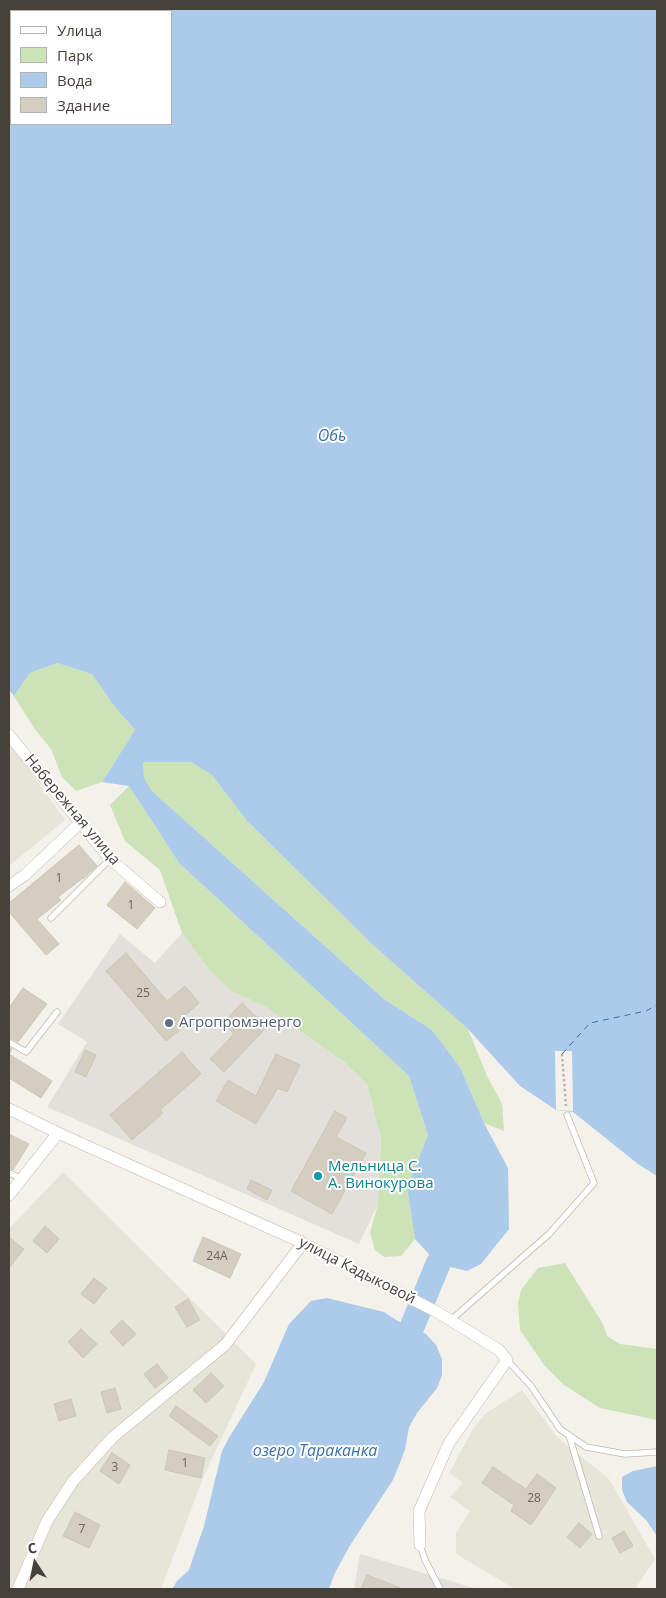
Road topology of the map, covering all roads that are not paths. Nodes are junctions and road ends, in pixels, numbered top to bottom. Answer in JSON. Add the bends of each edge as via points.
{"nodes":[{"id":1,"x":9,"y":735,"type":"edge"},
{"id":2,"x":80,"y":823,"type":"junction"},
{"id":3,"x":110,"y":859,"type":"junction"},
{"id":4,"x":9,"y":886,"type":"edge"},
{"id":5,"x":160,"y":902,"type":"dead end"},
{"id":6,"x":52,"y":918,"type":"dead end"},
{"id":7,"x":56,"y":1012,"type":"dead end"},
{"id":8,"x":9,"y":1042,"type":"edge"},
{"id":9,"x":9,"y":1108,"type":"edge"},
{"id":10,"x":567,"y":1115,"type":"road end"},
{"id":11,"x":58,"y":1133,"type":"junction"},
{"id":12,"x":9,"y":1173,"type":"edge"},
{"id":13,"x":22,"y":1179,"type":"junction"},
{"id":14,"x":9,"y":1195,"type":"edge"},
{"id":15,"x":303,"y":1243,"type":"junction"},
{"id":16,"x":451,"y":1320,"type":"junction"},
{"id":17,"x":507,"y":1360,"type":"junction"},
{"id":18,"x":569,"y":1435,"type":"junction"},
{"id":19,"x":657,"y":1452,"type":"edge"},
{"id":20,"x":599,"y":1536,"type":"dead end"},
{"id":21,"x":420,"y":1545,"type":"joint"},
{"id":22,"x":18,"y":1589,"type":"edge"},
{"id":23,"x":440,"y":1589,"type":"edge"}],
"edges":[{"from":1,"to":2,"type":"street","name":"Набережная улица"},
{"from":2,"to":3,"type":"street","name":"Набережная улица"},
{"from":2,"to":4,"type":"street"},
{"from":3,"to":5,"type":"street","name":"Набережная улица"},
{"from":3,"to":6,"type":"lane"},
{"from":7,"to":8,"type":"lane","via":[[26,1052]]},
{"from":9,"to":11,"type":"street","name":"улица Кадыковой"},
{"from":10,"to":16,"type":"lane","via":[[594,1183],[549,1234]]},
{"from":11,"to":13,"type":"street"},
{"from":11,"to":15,"type":"street","name":"улица Кадыковой"},
{"from":12,"to":13,"type":"lane"},
{"from":13,"to":14,"type":"street"},
{"from":15,"to":16,"type":"street","name":"улица Кадыковой"},
{"from":15,"to":22,"type":"street","via":[[225,1345],[113,1437],[73,1481],[47,1521]]},
{"from":16,"to":17,"type":"street","name":"улица Кадыковой","via":[[499,1350]]},
{"from":17,"to":18,"type":"lane","via":[[531,1386],[560,1429]]},
{"from":17,"to":21,"type":"street","via":[[449,1443],[419,1511]]},
{"from":18,"to":19,"type":"lane","via":[[586,1447],[596,1449],[625,1454]]},
{"from":18,"to":20,"type":"lane"},
{"from":21,"to":23,"type":"lane"}]}
